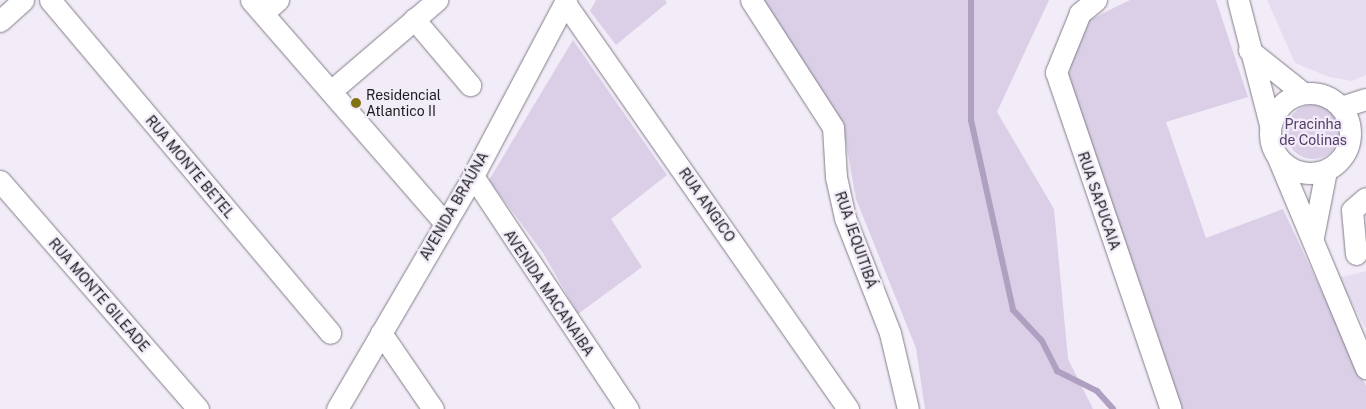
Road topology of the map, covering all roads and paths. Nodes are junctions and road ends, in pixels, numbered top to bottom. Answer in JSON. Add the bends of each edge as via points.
{"nodes":[{"id":1,"x":23,"y":0,"type":"edge"},
{"id":2,"x":50,"y":0,"type":"edge"},
{"id":3,"x":437,"y":0,"type":"edge"},
{"id":4,"x":750,"y":0,"type":"edge"},
{"id":5,"x":1096,"y":0,"type":"edge"},
{"id":6,"x":1238,"y":0,"type":"edge"},
{"id":7,"x":565,"y":1,"type":"edge"},
{"id":8,"x":264,"y":4,"type":"edge"},
{"id":9,"x":414,"y":19,"type":"junction"},
{"id":10,"x":0,"y":21,"type":"edge"},
{"id":11,"x":1249,"y":50,"type":"junction"},
{"id":12,"x":470,"y":85,"type":"dead end"},
{"id":13,"x":331,"y":91,"type":"junction"},
{"id":14,"x":1303,"y":93,"type":"junction"},
{"id":15,"x":1366,"y":98,"type":"edge"},
{"id":16,"x":1341,"y":107,"type":"junction"},
{"id":17,"x":1270,"y":125,"type":"junction"},
{"id":18,"x":1366,"y":137,"type":"edge"},
{"id":19,"x":1346,"y":152,"type":"junction"},
{"id":20,"x":1278,"y":158,"type":"junction"},
{"id":21,"x":1326,"y":170,"type":"junction"},
{"id":22,"x":473,"y":176,"type":"junction"},
{"id":23,"x":0,"y":181,"type":"edge"},
{"id":24,"x":1366,"y":198,"type":"edge"},
{"id":25,"x":444,"y":222,"type":"junction"},
{"id":26,"x":1313,"y":238,"type":"junction"},
{"id":27,"x":1356,"y":254,"type":"dead end"},
{"id":28,"x":381,"y":333,"type":"junction"},
{"id":29,"x":330,"y":334,"type":"dead end"},
{"id":30,"x":1366,"y":368,"type":"edge"},
{"id":31,"x":198,"y":409,"type":"edge"},
{"id":32,"x":336,"y":409,"type":"edge"},
{"id":33,"x":433,"y":409,"type":"edge"},
{"id":34,"x":628,"y":409,"type":"edge"},
{"id":35,"x":848,"y":409,"type":"edge"},
{"id":36,"x":908,"y":409,"type":"edge"},
{"id":37,"x":1171,"y":409,"type":"edge"}],
"edges":[{"from":1,"to":10,"type":"street"},
{"from":2,"to":29,"type":"street","name":"RUA MONTE BETEL"},
{"from":3,"to":9,"type":"street"},
{"from":4,"to":36,"type":"street","name":"RUA JEQUITIBÁ","via":[[833,127],[836,177],[846,218],[890,333]]},
{"from":5,"to":37,"type":"street","name":"RUA SAPUCAIA","via":[[1080,13],[1056,72]]},
{"from":6,"to":11,"type":"street"},
{"from":7,"to":22,"type":"street","name":"AVENIDA BRAÚNA"},
{"from":7,"to":35,"type":"street","name":"RUA ANGICO"},
{"from":8,"to":13,"type":"street"},
{"from":9,"to":12,"type":"street"},
{"from":9,"to":13,"type":"street"},
{"from":11,"to":14,"type":"street"},
{"from":11,"to":17,"type":"street"},
{"from":13,"to":25,"type":"street"},
{"from":14,"to":16,"type":"street","via":[[1320,94]]},
{"from":14,"to":17,"type":"street","via":[[1282,105]]},
{"from":15,"to":16,"type":"street"},
{"from":16,"to":19,"type":"street","via":[[1350,124]]},
{"from":17,"to":20,"type":"street","via":[[1270,143]]},
{"from":18,"to":19,"type":"street"},
{"from":19,"to":21,"type":"street"},
{"from":20,"to":21,"type":"street","via":[[1296,172]]},
{"from":20,"to":26,"type":"street"},
{"from":21,"to":26,"type":"street"},
{"from":22,"to":25,"type":"street","name":"AVENIDA BRAÚNA"},
{"from":22,"to":34,"type":"street","name":"AVENIDA MACANAIBA"},
{"from":23,"to":31,"type":"street","name":"RUA MONTE GILEADE"},
{"from":24,"to":27,"type":"street","via":[[1352,210]]},
{"from":25,"to":28,"type":"street","name":"AVENIDA BRAÚNA"},
{"from":26,"to":30,"type":"street","via":[[1320,268]]},
{"from":28,"to":32,"type":"street","name":"AVENIDA BRAÚNA"},
{"from":28,"to":33,"type":"street"}]}
